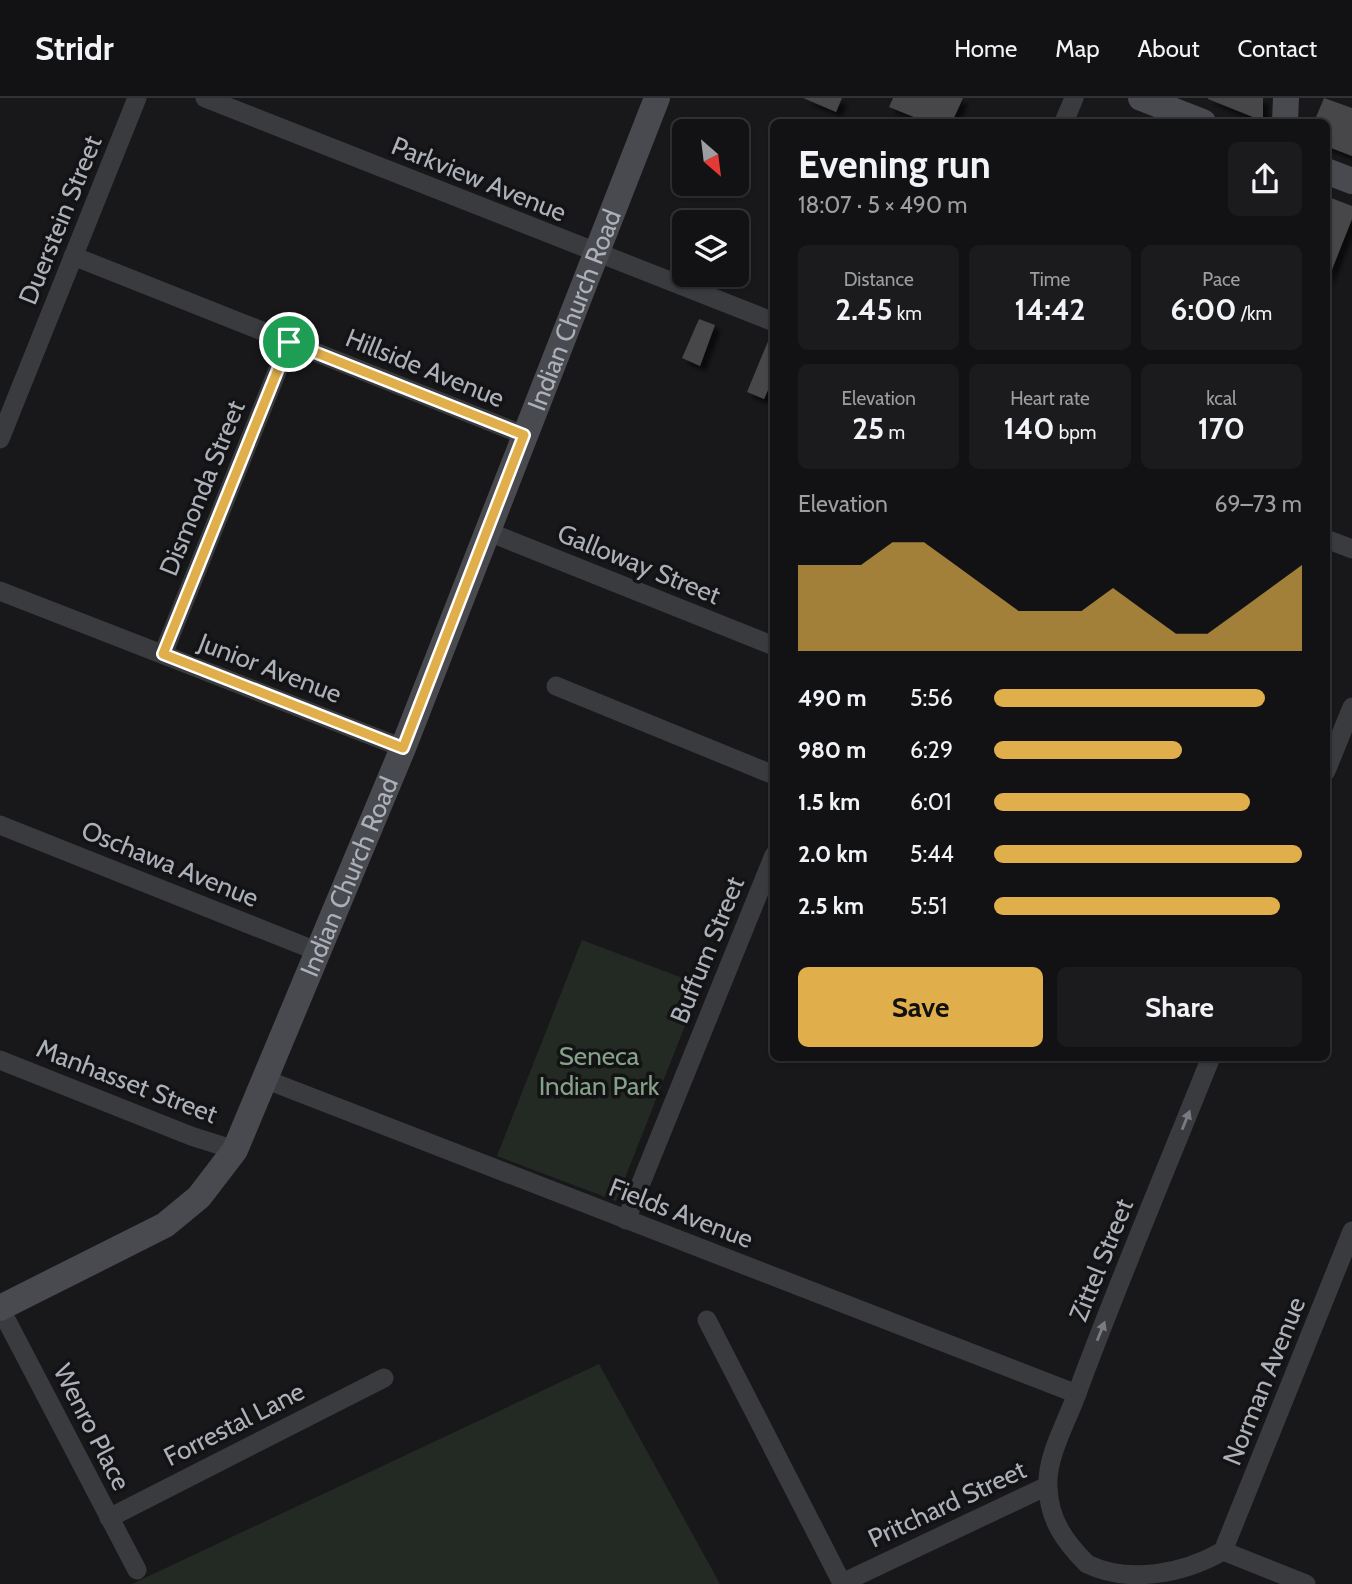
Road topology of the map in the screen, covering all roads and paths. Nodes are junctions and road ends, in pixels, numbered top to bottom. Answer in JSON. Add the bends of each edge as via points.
{"nodes":[{"id":1,"x":137,"y":98,"type":"edge"},
{"id":2,"x":205,"y":98,"type":"edge"},
{"id":3,"x":657,"y":98,"type":"edge"},
{"id":4,"x":1074,"y":98,"type":"edge"},
{"id":5,"x":1141,"y":98,"type":"edge"},
{"id":6,"x":1286,"y":98,"type":"edge"},
{"id":7,"x":1065,"y":119,"type":"edge"},
{"id":8,"x":1195,"y":119,"type":"edge"},
{"id":9,"x":1285,"y":119,"type":"edge"},
{"id":10,"x":1330,"y":173,"type":"edge"},
{"id":11,"x":1352,"y":181,"type":"edge"},
{"id":12,"x":596,"y":253,"type":"junction"},
{"id":13,"x":73,"y":256,"type":"junction"},
{"id":14,"x":770,"y":320,"type":"edge"},
{"id":15,"x":289,"y":342,"type":"junction"},
{"id":16,"x":524,"y":435,"type":"junction"},
{"id":17,"x":0,"y":439,"type":"edge"},
{"id":18,"x":486,"y":531,"type":"junction"},
{"id":19,"x":1330,"y":541,"type":"edge"},
{"id":20,"x":1352,"y":549,"type":"edge"},
{"id":21,"x":0,"y":591,"type":"edge"},
{"id":22,"x":770,"y":644,"type":"edge"},
{"id":23,"x":163,"y":654,"type":"junction"},
{"id":24,"x":556,"y":686,"type":"dead end"},
{"id":25,"x":1352,"y":707,"type":"edge"},
{"id":26,"x":403,"y":748,"type":"junction"},
{"id":27,"x":1330,"y":761,"type":"edge"},
{"id":28,"x":770,"y":773,"type":"edge"},
{"id":29,"x":0,"y":825,"type":"edge"},
{"id":30,"x":770,"y":865,"type":"edge"},
{"id":31,"x":319,"y":952,"type":"junction"},
{"id":32,"x":0,"y":1060,"type":"edge"},
{"id":33,"x":1209,"y":1061,"type":"edge"},
{"id":34,"x":267,"y":1080,"type":"junction"},
{"id":35,"x":235,"y":1150,"type":"junction"},
{"id":36,"x":626,"y":1220,"type":"junction"},
{"id":37,"x":1352,"y":1231,"type":"edge"},
{"id":38,"x":0,"y":1308,"type":"edge"},
{"id":39,"x":707,"y":1320,"type":"dead end"},
{"id":40,"x":384,"y":1378,"type":"dead end"},
{"id":41,"x":1077,"y":1394,"type":"junction"},
{"id":42,"x":1047,"y":1486,"type":"junction"},
{"id":43,"x":109,"y":1518,"type":"junction"},
{"id":44,"x":1223,"y":1551,"type":"junction"},
{"id":45,"x":136,"y":1570,"type":"dead end"},
{"id":46,"x":842,"y":1583,"type":"edge"},
{"id":47,"x":1306,"y":1584,"type":"edge"}],
"edges":[{"from":1,"to":13,"type":"street","name":"Duerstein Street"},
{"from":2,"to":12,"type":"street","name":"Parkview Avenue"},
{"from":3,"to":12,"type":"street","name":"Indian Church Road"},
{"from":4,"to":7,"type":"street"},
{"from":5,"to":8,"type":"street"},
{"from":6,"to":9,"type":"street"},
{"from":10,"to":11,"type":"street"},
{"from":12,"to":14,"type":"street","name":"Parkview Avenue"},
{"from":12,"to":16,"type":"street","name":"Indian Church Road"},
{"from":13,"to":15,"type":"street","name":"Hillside Avenue"},
{"from":13,"to":17,"type":"street","name":"Duerstein Street"},
{"from":15,"to":16,"type":"street","name":"Hillside Avenue"},
{"from":15,"to":23,"type":"street","name":"Dismonda Street"},
{"from":16,"to":18,"type":"street","name":"Indian Church Road"},
{"from":18,"to":22,"type":"street","name":"Galloway Street"},
{"from":18,"to":26,"type":"street","name":"Indian Church Road"},
{"from":19,"to":20,"type":"street"},
{"from":21,"to":23,"type":"street","name":"Junior Avenue"},
{"from":23,"to":26,"type":"street","name":"Junior Avenue"},
{"from":24,"to":28,"type":"street"},
{"from":25,"to":27,"type":"street"},
{"from":26,"to":31,"type":"street","name":"Indian Church Road"},
{"from":29,"to":31,"type":"street","name":"Oschawa Avenue"},
{"from":30,"to":36,"type":"street","name":"Buffum Street"},
{"from":31,"to":34,"type":"street","name":"Indian Church Road"},
{"from":32,"to":35,"type":"street","name":"Manhasset Street"},
{"from":41,"to":33,"type":"street","name":"Zittel Street","one_way":true},
{"from":34,"to":35,"type":"street","name":"Indian Church Road"},
{"from":34,"to":36,"type":"street","name":"Fields Avenue"},
{"from":35,"to":38,"type":"street","name":"Indian Church Road","via":[[199,1197],[165,1225]]},
{"from":36,"to":41,"type":"street","name":"Fields Avenue"},
{"from":37,"to":44,"type":"street","name":"Norman Avenue"},
{"from":38,"to":43,"type":"street","name":"Wenro Place"},
{"from":39,"to":46,"type":"street"},
{"from":40,"to":43,"type":"street","name":"Forrestal Lane"},
{"from":41,"to":42,"type":"street","name":"Zittel Street"},
{"from":42,"to":44,"type":"street","name":"Pritchard Street","via":[[1058,1530],[1094,1570],[1112,1578],[1144,1584],[1163,1581]]},
{"from":42,"to":46,"type":"street","name":"Pritchard Street"},
{"from":43,"to":45,"type":"street","name":"Wenro Place"},
{"from":44,"to":47,"type":"street"}]}
